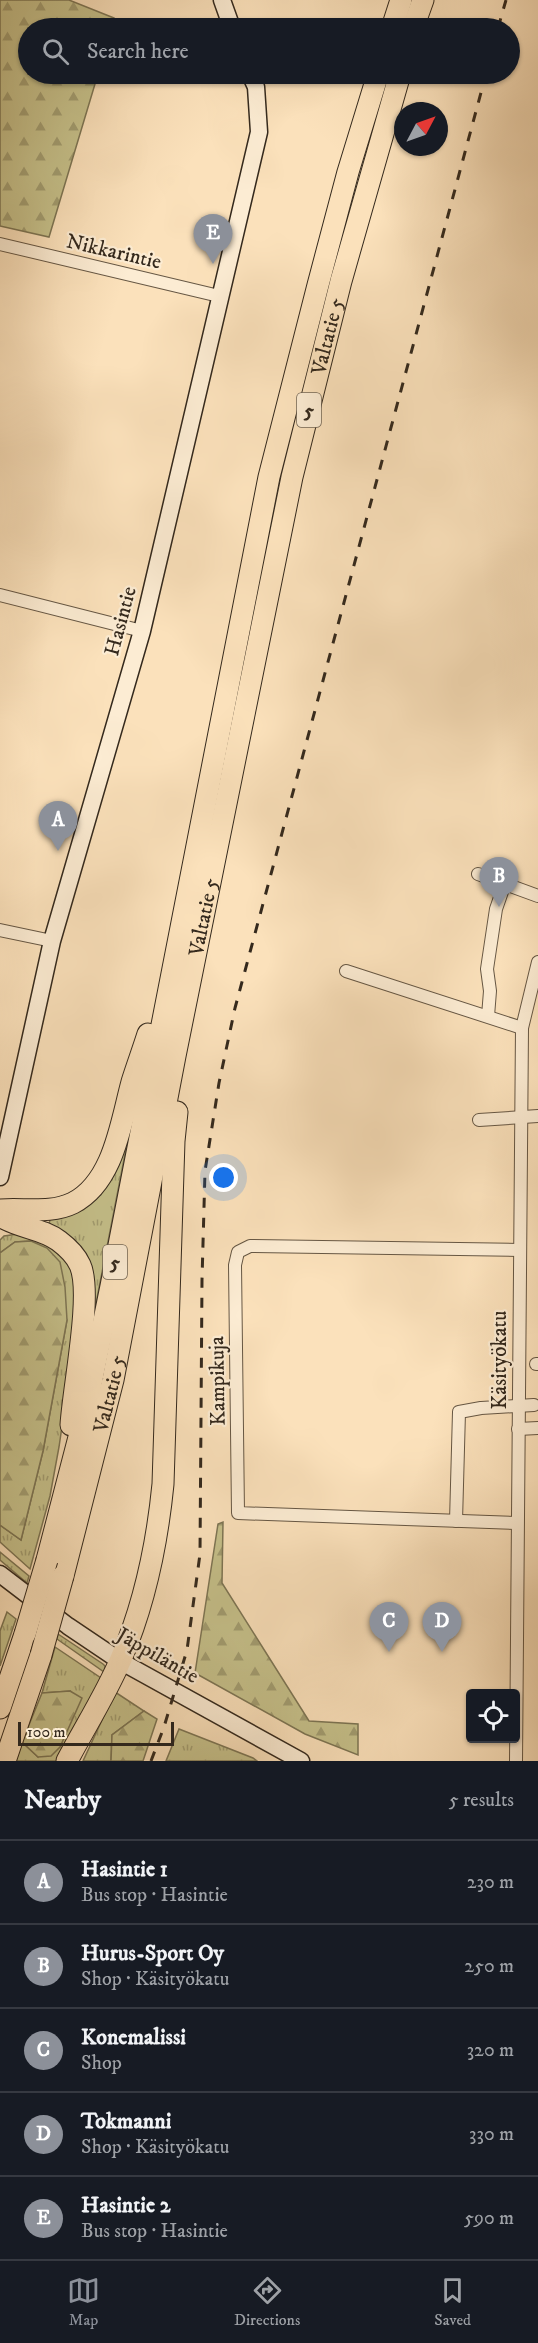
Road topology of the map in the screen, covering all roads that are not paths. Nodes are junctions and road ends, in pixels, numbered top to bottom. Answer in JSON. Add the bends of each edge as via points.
{"nodes":[{"id":1,"x":222,"y":0,"type":"edge"},
{"id":2,"x":401,"y":0,"type":"edge"},
{"id":3,"x":423,"y":0,"type":"edge"},
{"id":4,"x":228,"y":18,"type":"edge"},
{"id":5,"x":395,"y":18,"type":"edge"},
{"id":6,"x":417,"y":18,"type":"edge"},
{"id":7,"x":255,"y":84,"type":"edge"},
{"id":8,"x":375,"y":84,"type":"edge"},
{"id":9,"x":397,"y":84,"type":"edge"},
{"id":10,"x":0,"y":244,"type":"edge"},
{"id":11,"x":219,"y":296,"type":"junction"},
{"id":12,"x":0,"y":595,"type":"edge"},
{"id":13,"x":142,"y":631,"type":"junction"},
{"id":14,"x":478,"y":873,"type":"dead end"},
{"id":15,"x":505,"y":883,"type":"junction"},
{"id":16,"x":538,"y":896,"type":"edge"},
{"id":17,"x":0,"y":930,"type":"edge"},
{"id":18,"x":51,"y":941,"type":"junction"},
{"id":19,"x":538,"y":962,"type":"edge"},
{"id":20,"x":173,"y":963,"type":"junction"},
{"id":21,"x":346,"y":971,"type":"dead end"},
{"id":22,"x":488,"y":1016,"type":"junction"},
{"id":23,"x":522,"y":1028,"type":"junction"},
{"id":24,"x":175,"y":1056,"type":"junction"},
{"id":25,"x":538,"y":1116,"type":"edge"},
{"id":26,"x":522,"y":1117,"type":"junction"},
{"id":27,"x":479,"y":1120,"type":"dead end"},
{"id":28,"x":0,"y":1177,"type":"edge"},
{"id":29,"x":0,"y":1210,"type":"edge"},
{"id":30,"x":0,"y":1216,"type":"edge"},
{"id":31,"x":519,"y":1250,"type":"junction"},
{"id":32,"x":534,"y":1405,"type":"dead end"},
{"id":33,"x":518,"y":1407,"type":"junction"},
{"id":34,"x":538,"y":1428,"type":"edge"},
{"id":35,"x":518,"y":1429,"type":"junction"},
{"id":36,"x":66,"y":1485,"type":"junction"},
{"id":37,"x":456,"y":1521,"type":"junction"},
{"id":38,"x":517,"y":1523,"type":"junction"},
{"id":39,"x":0,"y":1574,"type":"edge"},
{"id":40,"x":120,"y":1661,"type":"junction"},
{"id":41,"x":0,"y":1708,"type":"edge"},
{"id":42,"x":5,"y":1761,"type":"edge"},
{"id":43,"x":66,"y":1761,"type":"edge"},
{"id":44,"x":301,"y":1761,"type":"edge"},
{"id":45,"x":516,"y":1761,"type":"edge"}],
"edges":[{"from":1,"to":4,"type":"street"},
{"from":2,"to":5,"type":"highway"},
{"from":3,"to":6,"type":"highway"},
{"from":7,"to":11,"type":"street","name":"Hasintie","via":[[260,132]]},
{"from":8,"to":20,"type":"highway","name":"Valtatie 5","number":"5","via":[[269,477]]},
{"from":9,"to":24,"type":"highway","name":"Valtatie 5","number":"5","via":[[344,270],[292,477]]},
{"from":10,"to":11,"type":"street","name":"Nikkarintie"},
{"from":11,"to":13,"type":"street","name":"Hasintie"},
{"from":12,"to":13,"type":"street"},
{"from":13,"to":18,"type":"street","name":"Hasintie"},
{"from":14,"to":15,"type":"street"},
{"from":15,"to":16,"type":"street"},
{"from":15,"to":22,"type":"street","via":[[496,909],[488,969]]},
{"from":17,"to":18,"type":"street"},
{"from":18,"to":28,"type":"street","name":"Hasintie"},
{"from":19,"to":23,"type":"street","name":"Käsityökatu"},
{"from":20,"to":29,"type":"highway","via":[[112,1149],[95,1185],[60,1207],[44,1211]]},
{"from":20,"to":36,"type":"highway","name":"Valtatie 5","number":"5","via":[[84,1418]]},
{"from":21,"to":22,"type":"street"},
{"from":22,"to":23,"type":"street"},
{"from":23,"to":26,"type":"street","name":"Käsityökatu"},
{"from":24,"to":40,"type":"highway","via":[[179,1096],[174,1141],[163,1484],[147,1582]]},
{"from":24,"to":42,"type":"highway","name":"Valtatie 5","number":"5","bridge":true,"via":[[113,1380],[41,1655]]},
{"from":25,"to":26,"type":"street"},
{"from":26,"to":27,"type":"street"},
{"from":26,"to":31,"type":"street","name":"Käsityökatu"},
{"from":30,"to":36,"type":"highway","via":[[57,1240],[75,1258],[83,1276]]},
{"from":31,"to":33,"type":"street","name":"Käsityökatu"},
{"from":31,"to":37,"type":"street","name":"Kampikuja","via":[[250,1246],[238,1252],[235,1264],[238,1513]]},
{"from":32,"to":33,"type":"street"},
{"from":33,"to":35,"type":"street","name":"Käsityökatu"},
{"from":33,"to":37,"type":"street","via":[[459,1412]]},
{"from":34,"to":35,"type":"street"},
{"from":35,"to":38,"type":"street","name":"Käsityökatu"},
{"from":36,"to":41,"type":"highway","name":"Valtatie 5","number":"5","bridge":true,"via":[[26,1634]]},
{"from":37,"to":38,"type":"street","name":"Kampikuja"},
{"from":38,"to":45,"type":"street","name":"Käsityökatu"},
{"from":39,"to":40,"type":"street","name":"Jäppiläntie"},
{"from":40,"to":43,"type":"highway"},
{"from":40,"to":44,"type":"street","name":"Jäppiläntie"}]}
